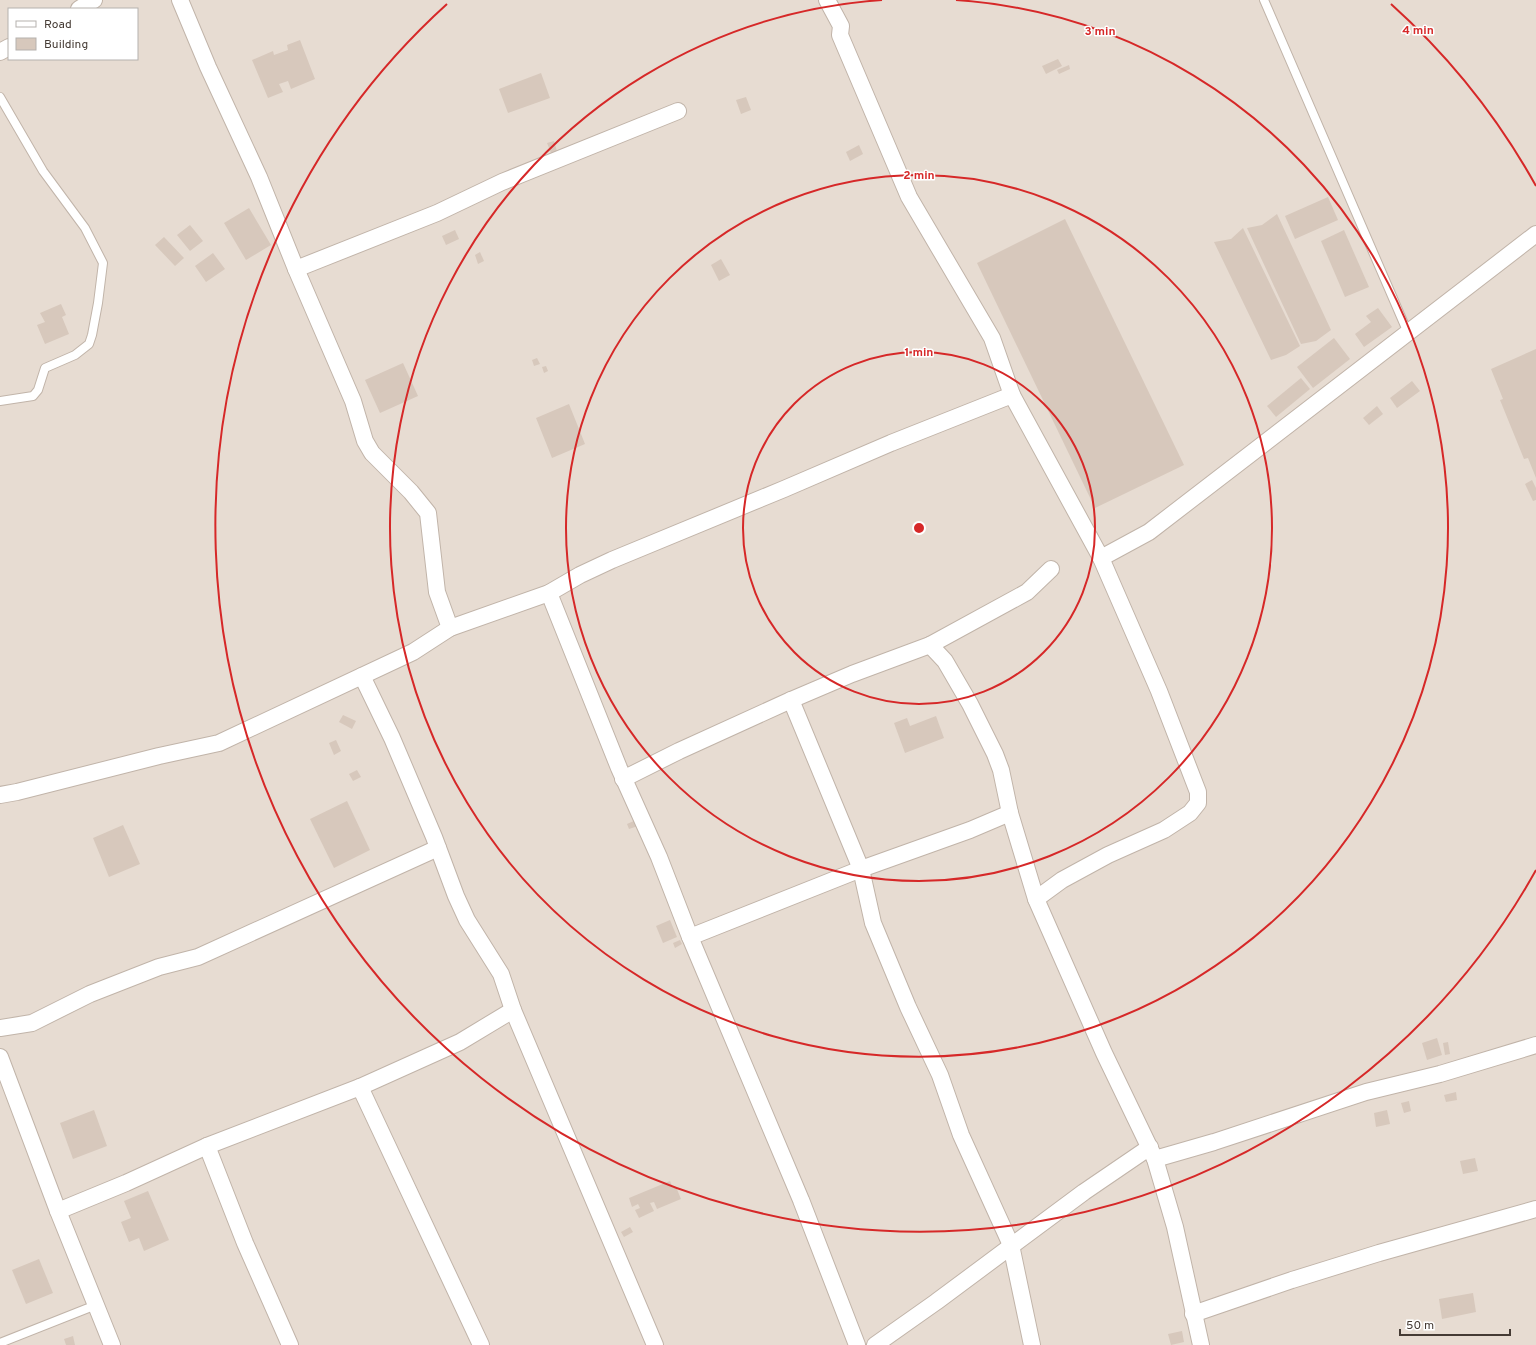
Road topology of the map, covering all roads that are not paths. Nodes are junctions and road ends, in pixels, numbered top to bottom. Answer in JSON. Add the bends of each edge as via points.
{"nodes":[{"id":1,"x":94,"y":0,"type":"edge"},
{"id":2,"x":180,"y":0,"type":"edge"},
{"id":3,"x":827,"y":0,"type":"edge"},
{"id":4,"x":1264,"y":0,"type":"edge"},
{"id":5,"x":80,"y":8,"type":"edge"},
{"id":6,"x":0,"y":97,"type":"edge"},
{"id":7,"x":678,"y":111,"type":"dead end"},
{"id":8,"x":1536,"y":234,"type":"edge"},
{"id":9,"x":296,"y":269,"type":"junction"},
{"id":10,"x":1408,"y":333,"type":"junction"},
{"id":11,"x":1012,"y":395,"type":"junction"},
{"id":12,"x":0,"y":401,"type":"edge"},
{"id":13,"x":1101,"y":558,"type":"junction"},
{"id":14,"x":1051,"y":569,"type":"dead end"},
{"id":15,"x":549,"y":593,"type":"junction"},
{"id":16,"x":450,"y":628,"type":"junction"},
{"id":17,"x":930,"y":645,"type":"junction"},
{"id":18,"x":362,"y":676,"type":"junction"},
{"id":19,"x":791,"y":700,"type":"junction"},
{"id":20,"x":623,"y":779,"type":"junction"},
{"id":21,"x":0,"y":795,"type":"edge"},
{"id":22,"x":1010,"y":814,"type":"junction"},
{"id":23,"x":438,"y":848,"type":"junction"},
{"id":24,"x":861,"y":869,"type":"junction"},
{"id":25,"x":1036,"y":899,"type":"junction"},
{"id":26,"x":690,"y":937,"type":"junction"},
{"id":27,"x":512,"y":1010,"type":"junction"},
{"id":28,"x":0,"y":1028,"type":"edge"},
{"id":29,"x":1536,"y":1045,"type":"edge"},
{"id":30,"x":0,"y":1057,"type":"edge"},
{"id":31,"x":360,"y":1087,"type":"junction"},
{"id":32,"x":207,"y":1146,"type":"junction"},
{"id":33,"x":1153,"y":1153,"type":"junction"},
{"id":34,"x":1536,"y":1209,"type":"edge"},
{"id":35,"x":58,"y":1211,"type":"junction"},
{"id":36,"x":1011,"y":1246,"type":"junction"},
{"id":37,"x":96,"y":1305,"type":"junction"},
{"id":38,"x":1193,"y":1314,"type":"junction"},
{"id":39,"x":0,"y":1343,"type":"edge"},
{"id":40,"x":112,"y":1345,"type":"edge"},
{"id":41,"x":290,"y":1345,"type":"edge"},
{"id":42,"x":481,"y":1345,"type":"edge"},
{"id":43,"x":655,"y":1345,"type":"edge"},
{"id":44,"x":857,"y":1345,"type":"edge"},
{"id":45,"x":876,"y":1345,"type":"edge"},
{"id":46,"x":1032,"y":1345,"type":"edge"},
{"id":47,"x":1201,"y":1345,"type":"edge"}],
"edges":[{"from":1,"to":5,"type":"street"},
{"from":2,"to":9,"type":"street","via":[[208,67],[260,177]]},
{"from":3,"to":11,"type":"street","via":[[841,26],[840,35],[909,197],[992,338]]},
{"from":4,"to":10,"type":"lane"},
{"from":6,"to":12,"type":"lane","via":[[43,171],[85,228],[103,263],[89,344],[75,355],[45,368],[38,390],[33,396]]},
{"from":7,"to":9,"type":"street","via":[[502,182],[437,213]]},
{"from":8,"to":10,"type":"street"},
{"from":9,"to":16,"type":"street","via":[[353,401],[365,441],[428,513],[437,592]]},
{"from":10,"to":13,"type":"street","via":[[1149,532]]},
{"from":11,"to":13,"type":"street"},
{"from":11,"to":15,"type":"street","via":[[612,560]]},
{"from":13,"to":25,"type":"street","via":[[1159,691],[1198,792],[1198,803],[1190,813],[1164,830],[1108,855],[1062,880]]},
{"from":14,"to":17,"type":"street","via":[[1028,592]]},
{"from":15,"to":16,"type":"street"},
{"from":15,"to":20,"type":"street"},
{"from":16,"to":18,"type":"street","via":[[413,652]]},
{"from":17,"to":19,"type":"street"},
{"from":17,"to":22,"type":"street","via":[[945,661],[995,754]]},
{"from":18,"to":21,"type":"street","via":[[219,744]]},
{"from":18,"to":23,"type":"street","via":[[392,738]]},
{"from":19,"to":20,"type":"street"},
{"from":19,"to":24,"type":"street"},
{"from":20,"to":26,"type":"street","via":[[659,857]]},
{"from":22,"to":24,"type":"street"},
{"from":22,"to":25,"type":"street"},
{"from":23,"to":27,"type":"street","via":[[467,920],[501,974]]},
{"from":23,"to":28,"type":"street","via":[[198,957],[159,967],[90,994],[32,1023]]},
{"from":24,"to":26,"type":"street"},
{"from":24,"to":36,"type":"street","via":[[873,923],[940,1075],[961,1136]]},
{"from":25,"to":33,"type":"street","via":[[1104,1053]]},
{"from":26,"to":44,"type":"street","via":[[801,1200]]},
{"from":27,"to":31,"type":"street","via":[[460,1042]]},
{"from":27,"to":43,"type":"street"},
{"from":29,"to":33,"type":"street","via":[[1440,1074],[1366,1092],[1214,1142]]},
{"from":30,"to":35,"type":"street"},
{"from":31,"to":32,"type":"street"},
{"from":31,"to":42,"type":"street"},
{"from":32,"to":35,"type":"street"},
{"from":32,"to":41,"type":"street","via":[[245,1243]]},
{"from":33,"to":36,"type":"street","via":[[1084,1192]]},
{"from":33,"to":38,"type":"street","via":[[1175,1227]]},
{"from":34,"to":38,"type":"street","via":[[1379,1253]]},
{"from":35,"to":37,"type":"street"},
{"from":36,"to":45,"type":"street"},
{"from":36,"to":46,"type":"street"},
{"from":37,"to":39,"type":"lane"},
{"from":37,"to":40,"type":"street"},
{"from":38,"to":47,"type":"street"}]}
